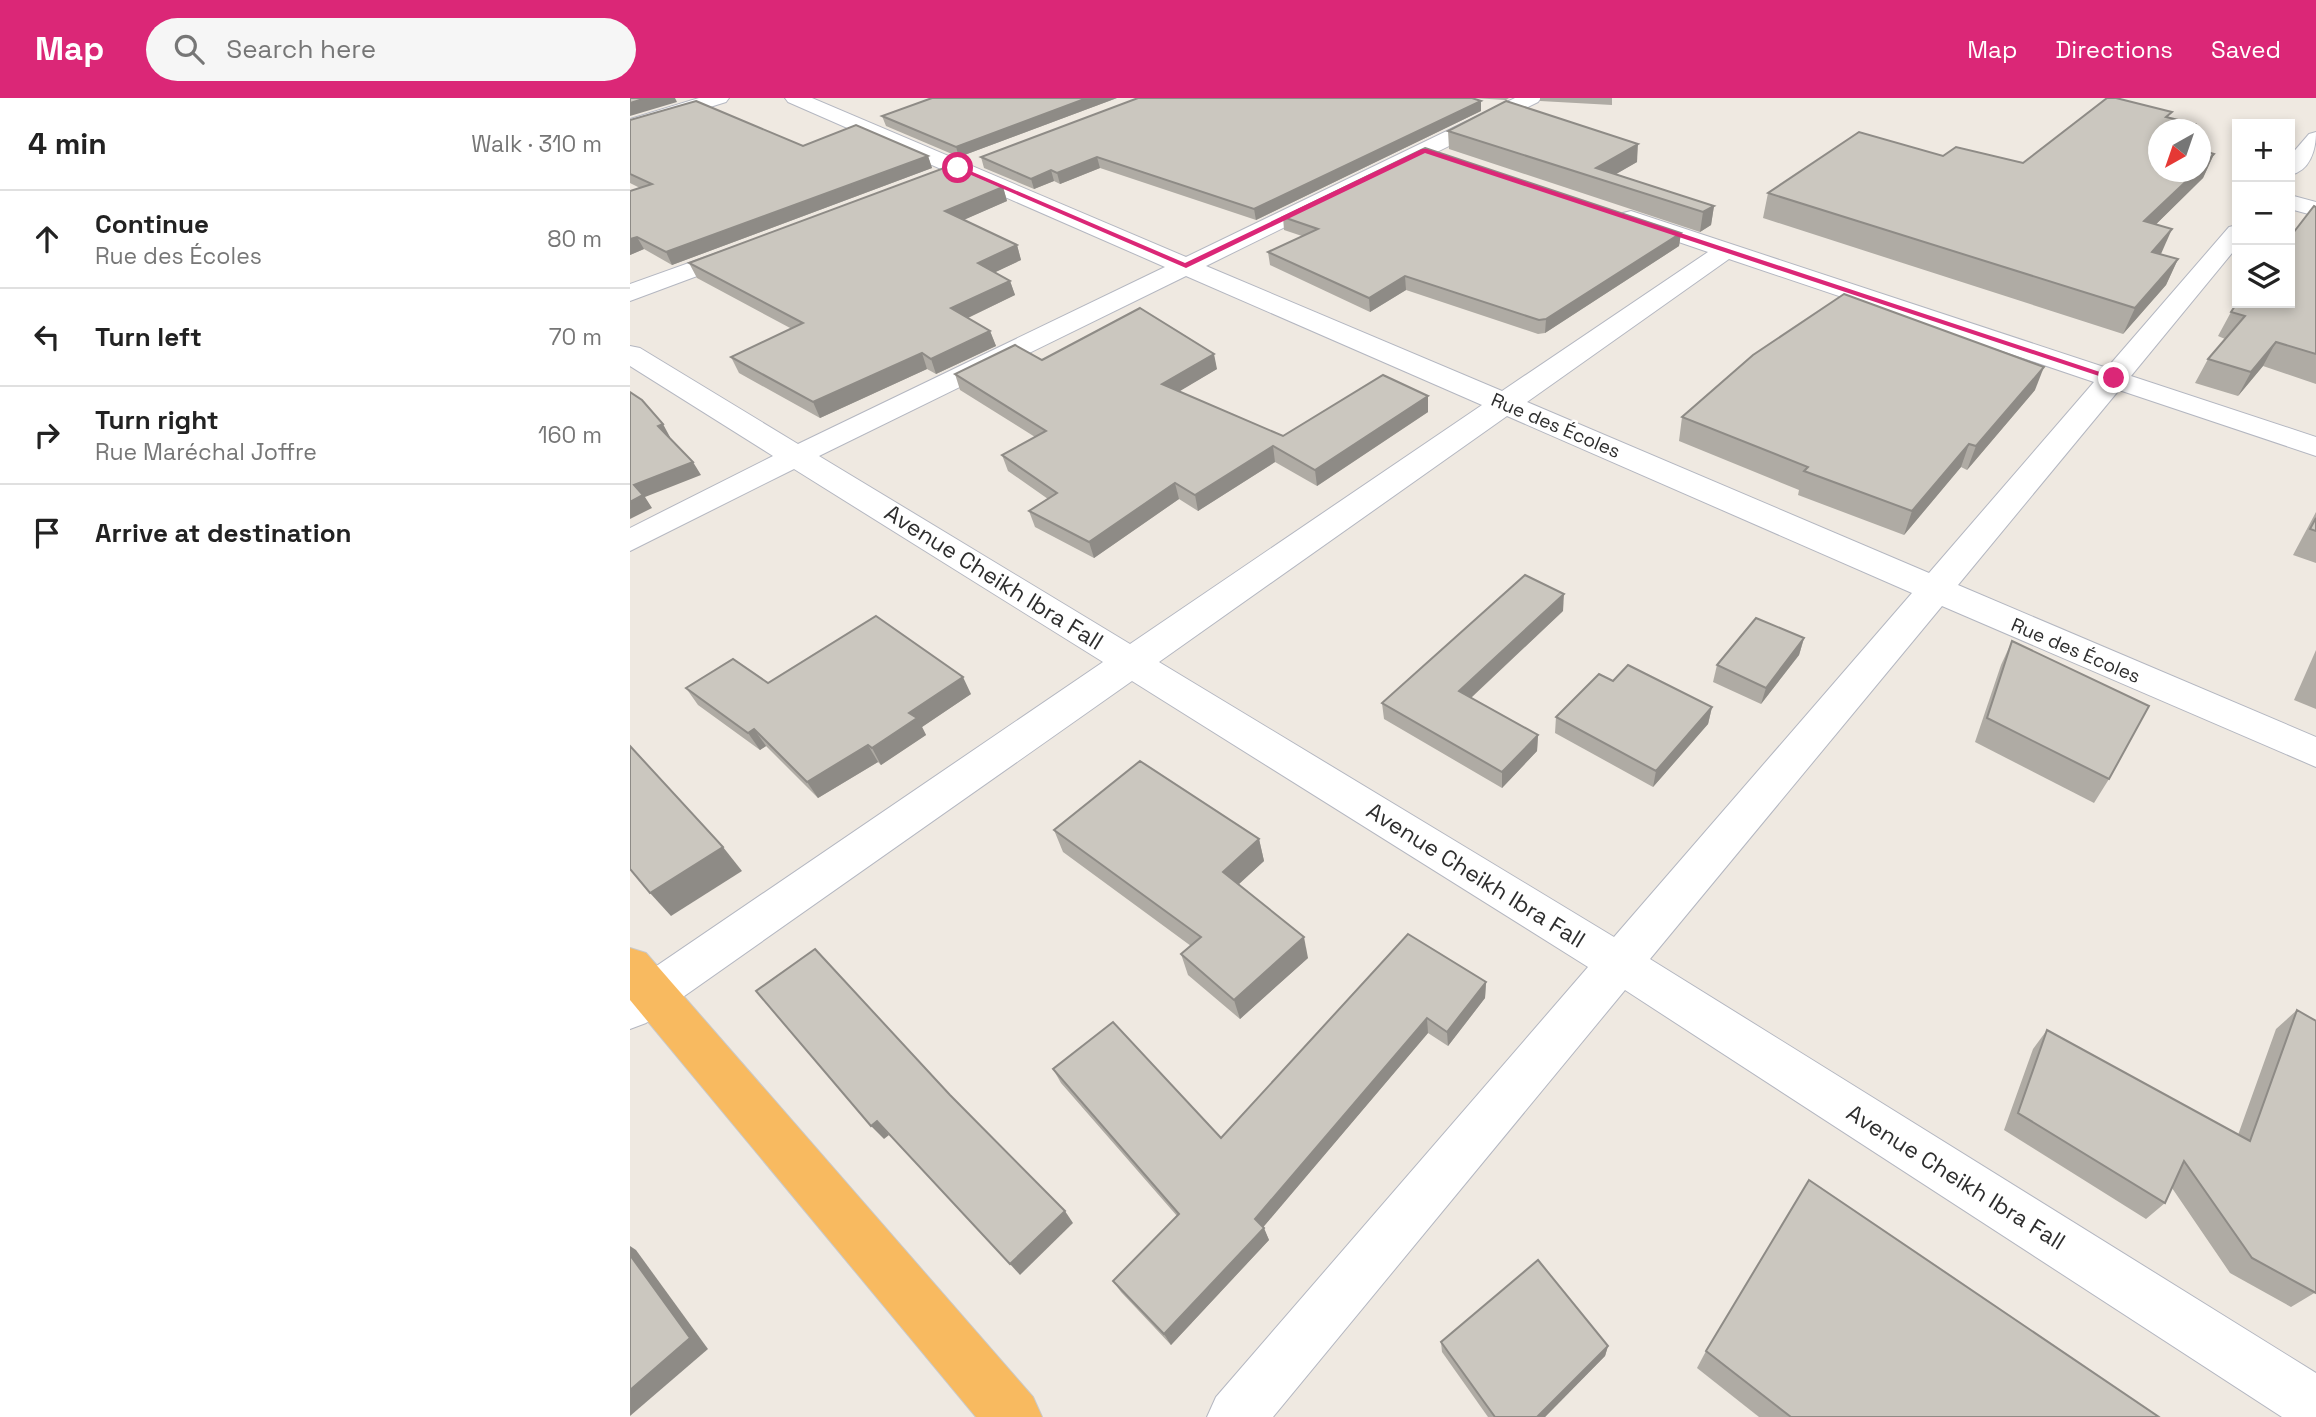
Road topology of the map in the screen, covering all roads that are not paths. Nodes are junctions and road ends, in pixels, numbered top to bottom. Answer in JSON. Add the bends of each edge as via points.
{"nodes":[{"id":1,"x":719,"y":98,"type":"edge"},
{"id":2,"x":795,"y":98,"type":"edge"},
{"id":3,"x":1531,"y":98,"type":"edge"},
{"id":4,"x":630,"y":126,"type":"edge"},
{"id":5,"x":2316,"y":138,"type":"edge"},
{"id":6,"x":1425,"y":151,"type":"junction"},
{"id":7,"x":1451,"y":159,"type":"edge"},
{"id":8,"x":2295,"y":163,"type":"edge"},
{"id":9,"x":2295,"y":203,"type":"edge"},
{"id":10,"x":2316,"y":209,"type":"edge"},
{"id":11,"x":1608,"y":211,"type":"edge"},
{"id":12,"x":2232,"y":238,"type":"edge"},
{"id":13,"x":769,"y":240,"type":"edge"},
{"id":14,"x":1726,"y":250,"type":"junction"},
{"id":15,"x":1186,"y":266,"type":"junction"},
{"id":16,"x":630,"y":293,"type":"edge"},
{"id":17,"x":630,"y":354,"type":"edge"},
{"id":18,"x":2114,"y":378,"type":"junction"},
{"id":19,"x":1504,"y":403,"type":"junction"},
{"id":20,"x":2316,"y":447,"type":"edge"},
{"id":21,"x":798,"y":455,"type":"junction"},
{"id":22,"x":630,"y":541,"type":"edge"},
{"id":23,"x":1934,"y":588,"type":"junction"},
{"id":24,"x":1131,"y":662,"type":"junction"},
{"id":25,"x":2316,"y":753,"type":"edge"},
{"id":26,"x":1618,"y":962,"type":"junction"},
{"id":27,"x":637,"y":990,"type":"edge"},
{"id":28,"x":2316,"y":1406,"type":"edge"},
{"id":29,"x":1013,"y":1417,"type":"edge"},
{"id":30,"x":1236,"y":1417,"type":"edge"}],
"edges":[{"from":1,"to":4,"type":"street"},
{"from":2,"to":15,"type":"street","name":"Rue des Écoles"},
{"from":3,"to":6,"type":"street"},
{"from":5,"to":8,"type":"street"},
{"from":6,"to":7,"type":"street"},
{"from":6,"to":15,"type":"street"},
{"from":9,"to":10,"type":"street"},
{"from":11,"to":14,"type":"street"},
{"from":12,"to":18,"type":"street"},
{"from":13,"to":16,"type":"street"},
{"from":14,"to":18,"type":"street"},
{"from":14,"to":19,"type":"street"},
{"from":15,"to":19,"type":"street","name":"Rue des Écoles"},
{"from":15,"to":21,"type":"street"},
{"from":17,"to":21,"type":"street","name":"Avenue Cheikh Ibra Fall"},
{"from":18,"to":20,"type":"street"},
{"from":18,"to":23,"type":"street"},
{"from":19,"to":23,"type":"street","name":"Rue des Écoles"},
{"from":19,"to":24,"type":"street"},
{"from":21,"to":22,"type":"street"},
{"from":21,"to":24,"type":"street","name":"Avenue Cheikh Ibra Fall"},
{"from":23,"to":25,"type":"street","name":"Rue des Écoles"},
{"from":23,"to":26,"type":"street"},
{"from":24,"to":26,"type":"street","name":"Avenue Cheikh Ibra Fall"},
{"from":24,"to":27,"type":"street"},
{"from":26,"to":28,"type":"street","name":"Avenue Cheikh Ibra Fall"},
{"from":26,"to":30,"type":"street"},
{"from":27,"to":29,"type":"highway"}]}
